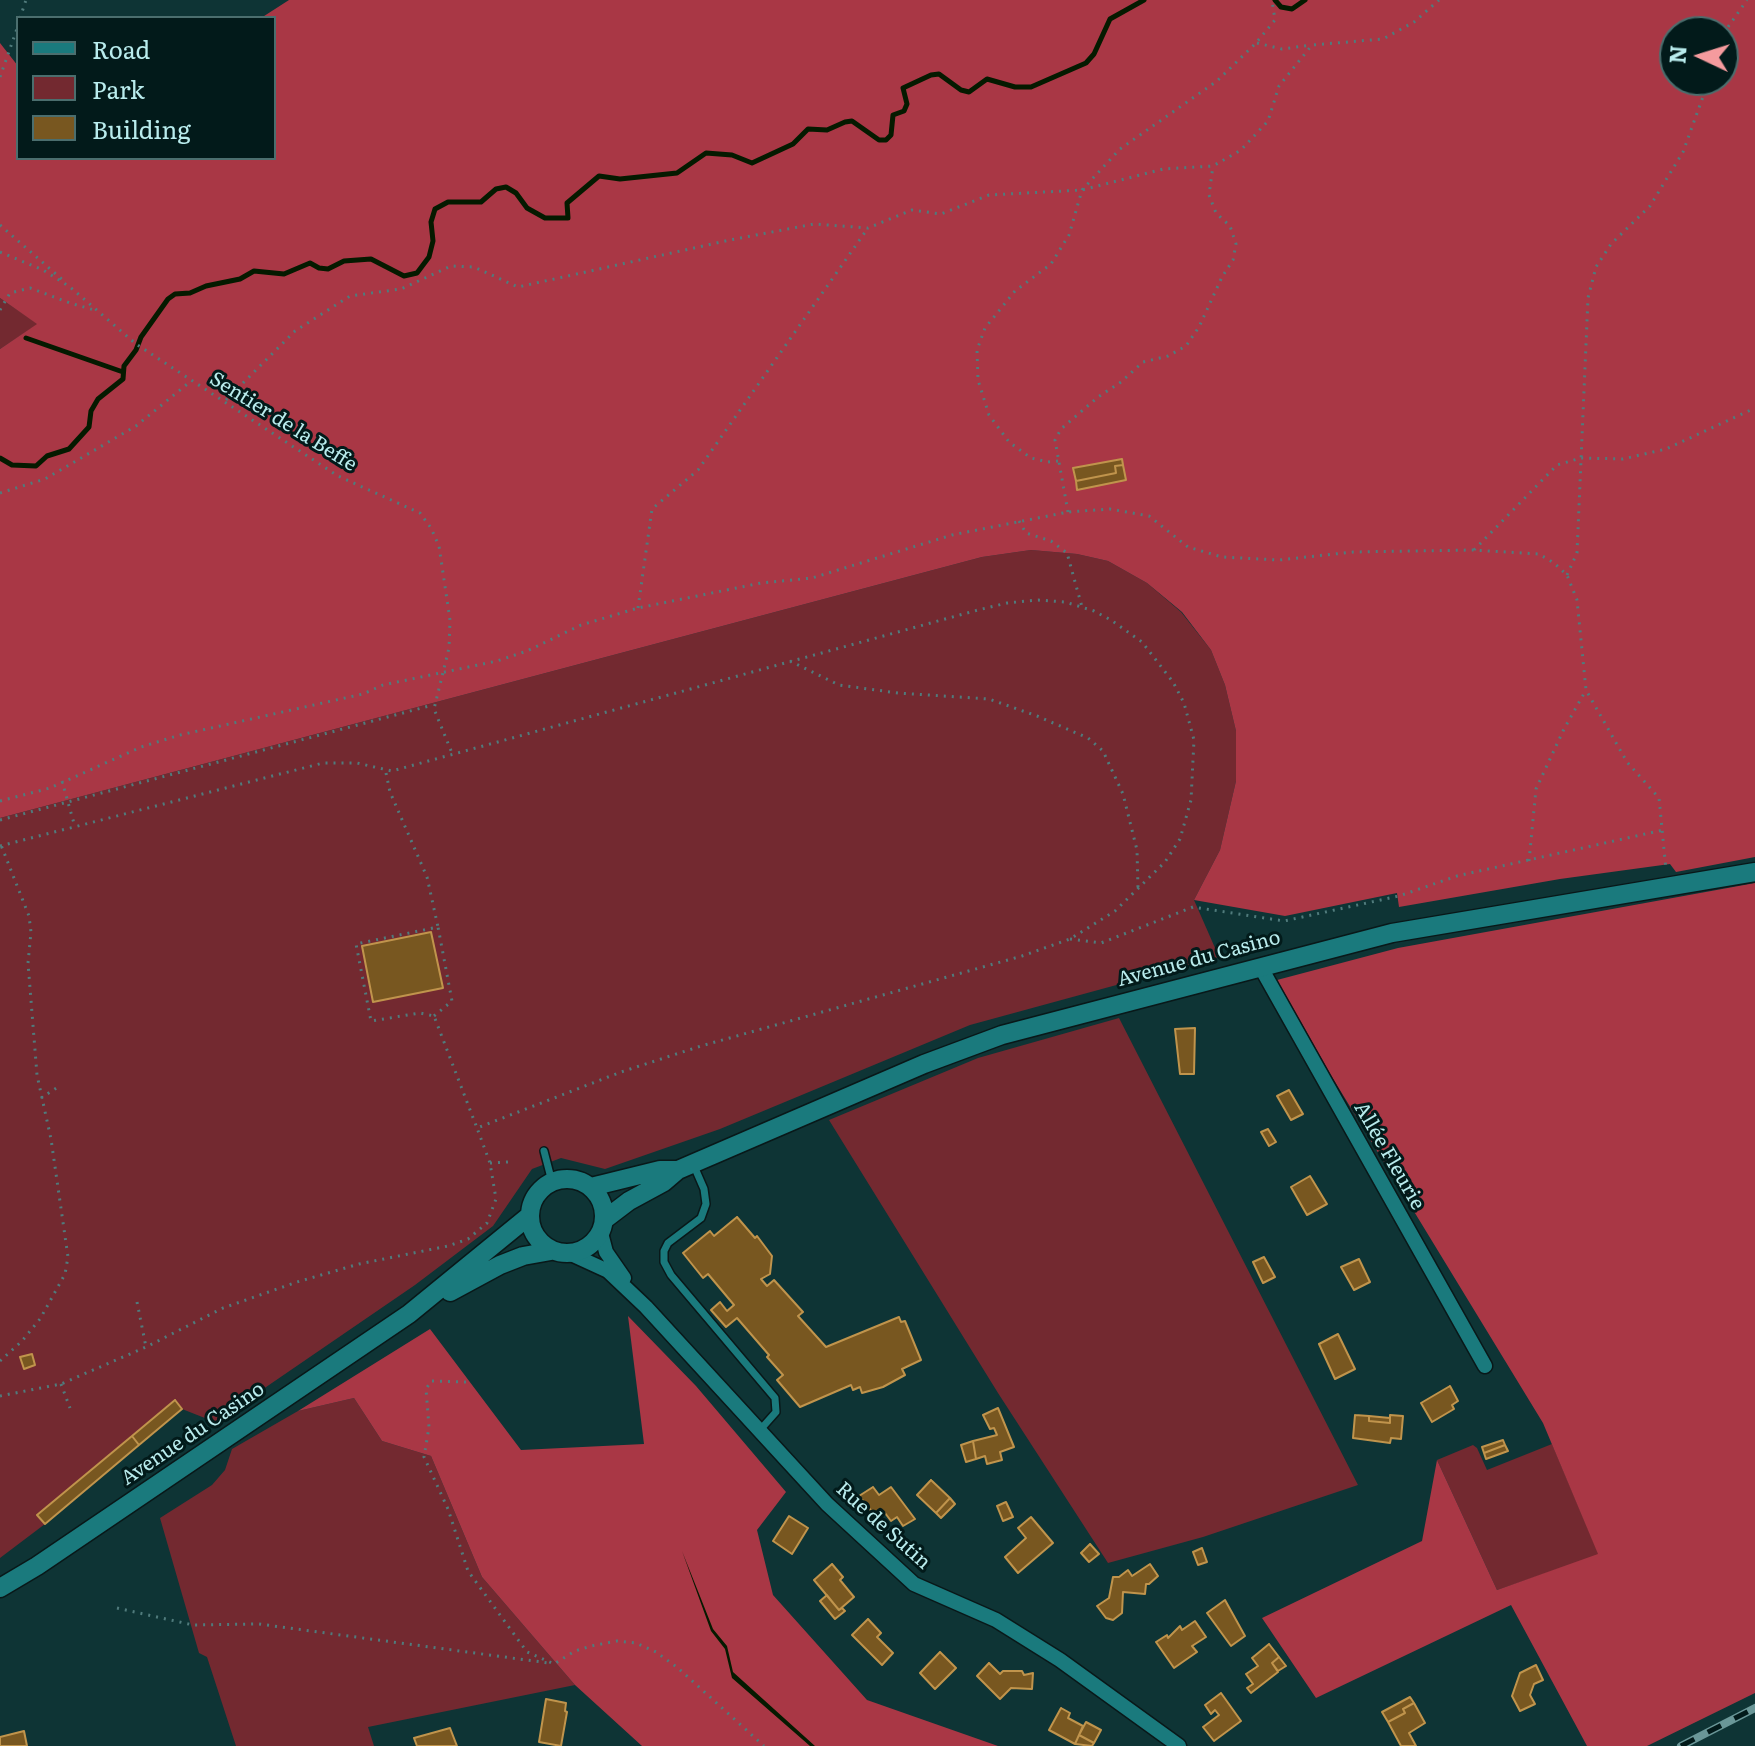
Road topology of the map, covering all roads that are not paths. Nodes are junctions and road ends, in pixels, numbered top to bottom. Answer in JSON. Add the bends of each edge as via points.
{"nodes":[{"id":1,"x":1755,"y":872,"type":"edge"},
{"id":2,"x":1260,"y":966,"type":"junction"},
{"id":3,"x":544,"y":1151,"type":"dead end"},
{"id":4,"x":686,"y":1167,"type":"junction"},
{"id":5,"x":552,"y":1182,"type":"junction"},
{"id":6,"x":591,"y":1187,"type":"junction"},
{"id":7,"x":529,"y":1216,"type":"junction"},
{"id":8,"x":603,"y":1226,"type":"junction"},
{"id":9,"x":551,"y":1251,"type":"junction"},
{"id":10,"x":571,"y":1254,"type":"junction"},
{"id":11,"x":646,"y":1307,"type":"junction"},
{"id":12,"x":409,"y":1314,"type":"junction"},
{"id":13,"x":1485,"y":1366,"type":"dead end"},
{"id":14,"x":759,"y":1430,"type":"junction"},
{"id":15,"x":0,"y":1588,"type":"edge"},
{"id":16,"x":1179,"y":1746,"type":"edge"}],
"edges":[{"from":1,"to":2,"type":"street","name":"Avenue du Casino","via":[[1392,933]]},
{"from":2,"to":4,"type":"street","name":"Avenue du Casino","via":[[1002,1035]]},
{"from":2,"to":13,"type":"street","name":"Allée Fleurie"},
{"from":3,"to":5,"type":"lane"},
{"from":4,"to":6,"type":"street"},
{"from":4,"to":8,"type":"street","via":[[629,1201]]},
{"from":4,"to":14,"type":"lane","via":[[704,1189],[706,1204],[701,1218],[668,1243],[664,1262],[775,1398],[776,1412]]},
{"from":5,"to":6,"type":"street","via":[[572,1179]]},
{"from":5,"to":7,"type":"street","via":[[536,1196]]},
{"from":6,"to":8,"type":"street","via":[[604,1208]]},
{"from":7,"to":9,"type":"street","via":[[535,1236]]},
{"from":7,"to":12,"type":"street"},
{"from":8,"to":10,"type":"street","via":[[594,1243]]},
{"from":8,"to":11,"type":"street","name":"Rue de Sutin","via":[[606,1252]]},
{"from":9,"to":10,"type":"street"},
{"from":9,"to":12,"type":"street","via":[[500,1265]]},
{"from":10,"to":11,"type":"street","name":"Rue de Sutin","via":[[608,1271]]},
{"from":11,"to":14,"type":"street","name":"Rue de Sutin"},
{"from":12,"to":15,"type":"street","name":"Avenue du Casino"},
{"from":14,"to":16,"type":"street","name":"Rue de Sutin","via":[[827,1504],[914,1584],[996,1620]]}]}
